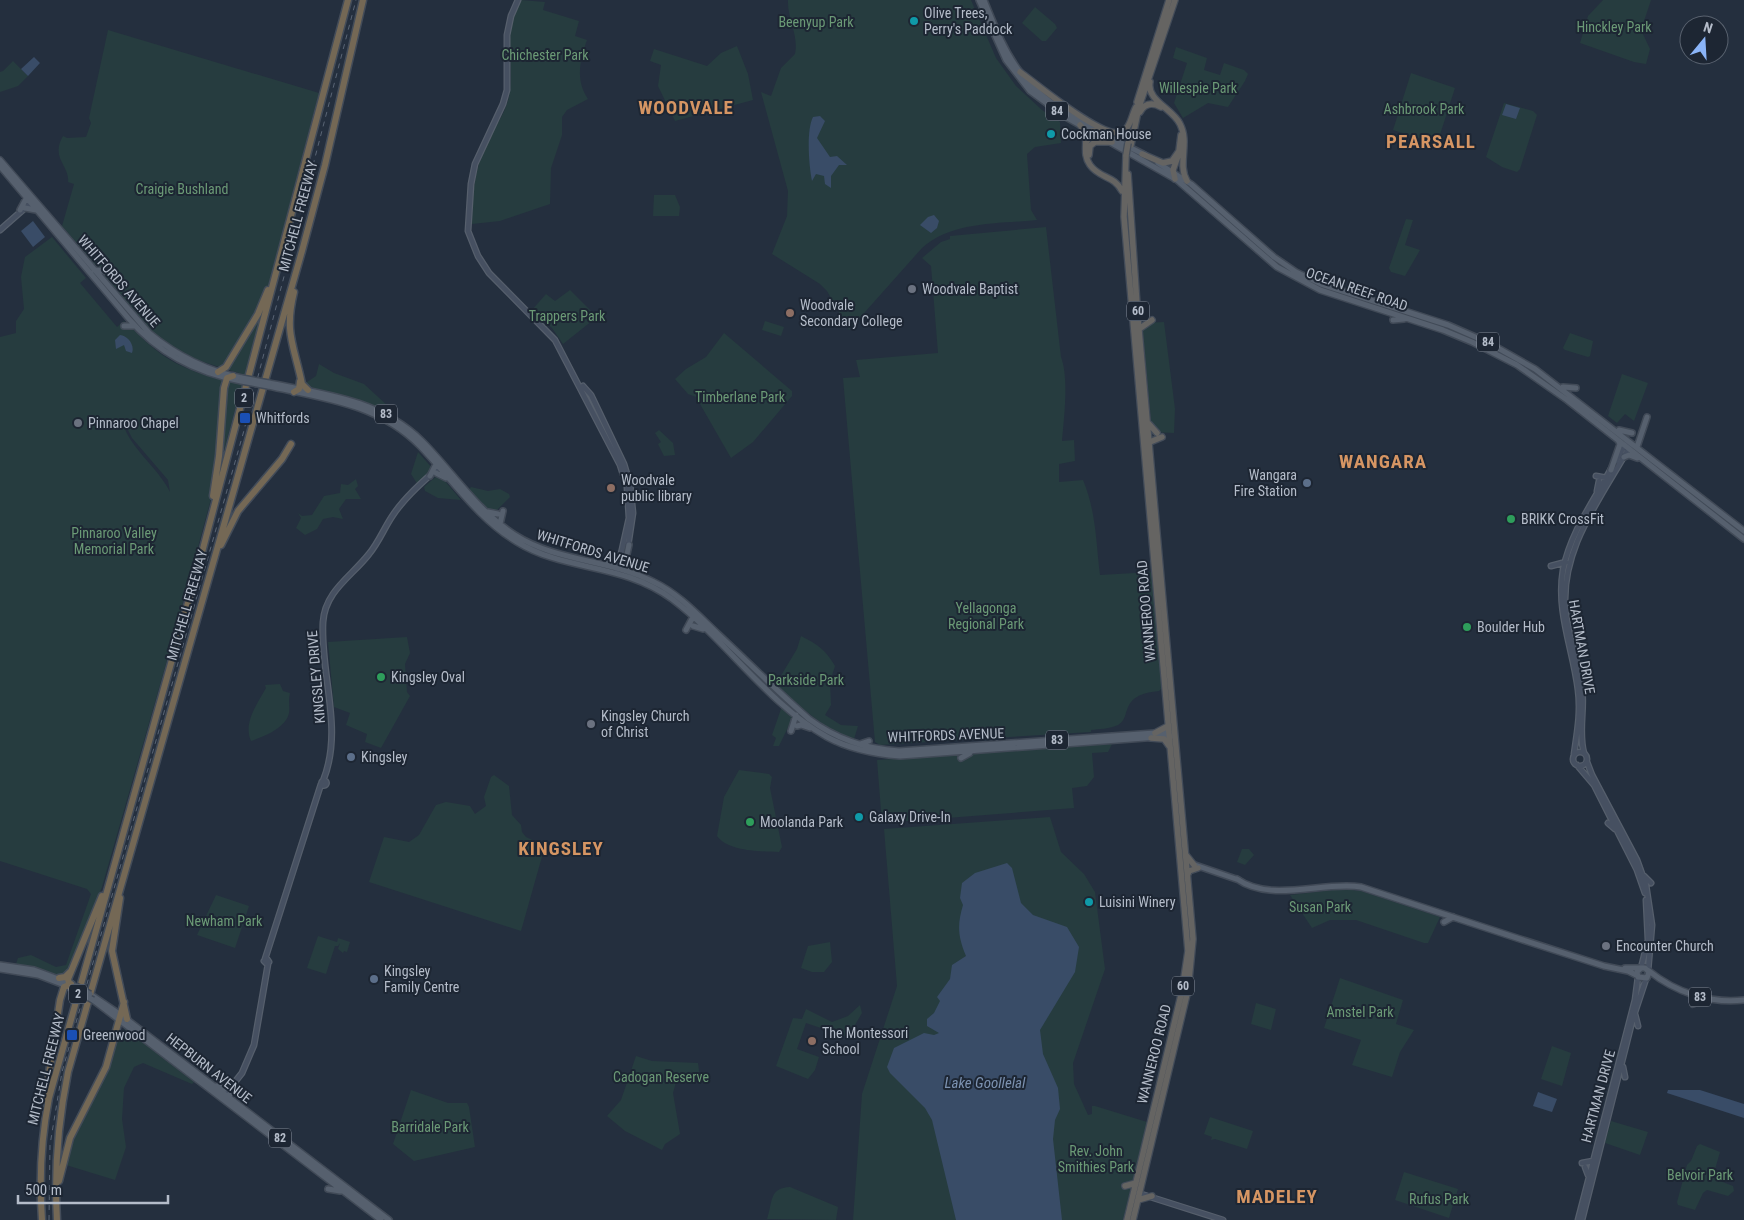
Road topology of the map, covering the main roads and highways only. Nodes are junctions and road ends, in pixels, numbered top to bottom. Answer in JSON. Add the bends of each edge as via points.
{"nodes":[{"id":1,"x":348,"y":0,"type":"edge"},
{"id":2,"x":363,"y":0,"type":"edge"},
{"id":3,"x":518,"y":0,"type":"edge"},
{"id":4,"x":979,"y":0,"type":"edge"},
{"id":5,"x":984,"y":0,"type":"edge"},
{"id":6,"x":1170,"y":0,"type":"edge"},
{"id":7,"x":1175,"y":0,"type":"edge"},
{"id":8,"x":1153,"y":66,"type":"junction"},
{"id":9,"x":1020,"y":72,"type":"junction"},
{"id":10,"x":1136,"y":107,"type":"junction"},
{"id":11,"x":1080,"y":124,"type":"junction"},
{"id":12,"x":1134,"y":126,"type":"junction"},
{"id":13,"x":1096,"y":131,"type":"junction"},
{"id":14,"x":1181,"y":133,"type":"junction"},
{"id":15,"x":1112,"y":142,"type":"junction"},
{"id":16,"x":1086,"y":143,"type":"junction"},
{"id":17,"x":1129,"y":144,"type":"junction"},
{"id":18,"x":1142,"y":154,"type":"junction"},
{"id":19,"x":1184,"y":155,"type":"junction"},
{"id":20,"x":1128,"y":156,"type":"junction"},
{"id":21,"x":0,"y":160,"type":"edge"},
{"id":22,"x":0,"y":166,"type":"edge"},
{"id":23,"x":1124,"y":169,"type":"junction"},
{"id":24,"x":1173,"y":175,"type":"junction"},
{"id":25,"x":1187,"y":181,"type":"junction"},
{"id":26,"x":1123,"y":193,"type":"junction"},
{"id":27,"x":32,"y":200,"type":"junction"},
{"id":28,"x":1218,"y":208,"type":"junction"},
{"id":29,"x":23,"y":209,"type":"junction"},
{"id":30,"x":39,"y":211,"type":"junction"},
{"id":31,"x":1242,"y":221,"type":"dead end"},
{"id":32,"x":0,"y":228,"type":"edge"},
{"id":33,"x":302,"y":251,"type":"junction"},
{"id":34,"x":279,"y":263,"type":"junction"},
{"id":35,"x":93,"y":270,"type":"junction"},
{"id":36,"x":105,"y":271,"type":"dead end"},
{"id":37,"x":1138,"y":310,"type":"junction"},
{"id":38,"x":1393,"y":320,"type":"dead end"},
{"id":39,"x":1412,"y":320,"type":"junction"},
{"id":40,"x":124,"y":326,"type":"dead end"},
{"id":41,"x":134,"y":326,"type":"junction"},
{"id":42,"x":1139,"y":329,"type":"junction"},
{"id":43,"x":300,"y":375,"type":"junction"},
{"id":44,"x":227,"y":376,"type":"junction"},
{"id":45,"x":1558,"y":385,"type":"junction"},
{"id":46,"x":297,"y":390,"type":"junction"},
{"id":47,"x":308,"y":390,"type":"junction"},
{"id":48,"x":587,"y":396,"type":"junction"},
{"id":49,"x":1579,"y":401,"type":"junction"},
{"id":50,"x":1600,"y":417,"type":"junction"},
{"id":51,"x":1647,"y":417,"type":"dead end"},
{"id":52,"x":1148,"y":422,"type":"junction"},
{"id":53,"x":1632,"y":433,"type":"dead end"},
{"id":54,"x":1618,"y":440,"type":"junction"},
{"id":55,"x":1150,"y":442,"type":"junction"},
{"id":56,"x":291,"y":444,"type":"dead end"},
{"id":57,"x":1628,"y":444,"type":"junction"},
{"id":58,"x":1637,"y":447,"type":"junction"},
{"id":59,"x":1624,"y":457,"type":"junction"},
{"id":60,"x":440,"y":467,"type":"junction"},
{"id":61,"x":1611,"y":470,"type":"junction"},
{"id":62,"x":430,"y":476,"type":"joint"},
{"id":63,"x":1607,"y":478,"type":"junction"},
{"id":64,"x":1666,"y":479,"type":"junction"},
{"id":65,"x":1596,"y":495,"type":"junction"},
{"id":66,"x":480,"y":506,"type":"junction"},
{"id":67,"x":1595,"y":508,"type":"junction"},
{"id":68,"x":1594,"y":518,"type":"dead end"},
{"id":69,"x":500,"y":524,"type":"junction"},
{"id":70,"x":207,"y":532,"type":"junction"},
{"id":71,"x":1744,"y":532,"type":"edge"},
{"id":72,"x":1744,"y":539,"type":"edge"},
{"id":73,"x":629,"y":545,"type":"junction"},
{"id":74,"x":553,"y":553,"type":"junction"},
{"id":75,"x":559,"y":560,"type":"junction"},
{"id":76,"x":620,"y":561,"type":"junction"},
{"id":77,"x":593,"y":562,"type":"junction"},
{"id":78,"x":1566,"y":562,"type":"junction"},
{"id":79,"x":1551,"y":566,"type":"dead end"},
{"id":80,"x":1559,"y":569,"type":"dead end"},
{"id":81,"x":210,"y":570,"type":"junction"},
{"id":82,"x":619,"y":570,"type":"junction"},
{"id":83,"x":628,"y":571,"type":"junction"},
{"id":84,"x":1562,"y":580,"type":"junction"},
{"id":85,"x":693,"y":617,"type":"junction"},
{"id":86,"x":693,"y":626,"type":"dead end"},
{"id":87,"x":686,"y":630,"type":"dead end"},
{"id":88,"x":712,"y":635,"type":"junction"},
{"id":89,"x":796,"y":715,"type":"junction"},
{"id":90,"x":797,"y":726,"type":"dead end"},
{"id":91,"x":791,"y":731,"type":"dead end"},
{"id":92,"x":817,"y":731,"type":"junction"},
{"id":93,"x":1171,"y":732,"type":"junction"},
{"id":94,"x":1153,"y":735,"type":"junction"},
{"id":95,"x":869,"y":741,"type":"dead end"},
{"id":96,"x":856,"y":744,"type":"junction"},
{"id":97,"x":1170,"y":750,"type":"junction"},
{"id":98,"x":976,"y":751,"type":"junction"},
{"id":99,"x":1584,"y":753,"type":"junction"},
{"id":100,"x":1574,"y":754,"type":"junction"},
{"id":101,"x":961,"y":758,"type":"dead end"},
{"id":102,"x":1587,"y":762,"type":"junction"},
{"id":103,"x":1577,"y":765,"type":"junction"},
{"id":104,"x":324,"y":783,"type":"junction"},
{"id":105,"x":1608,"y":823,"type":"dead end"},
{"id":106,"x":1618,"y":832,"type":"junction"},
{"id":107,"x":1185,"y":854,"type":"junction"},
{"id":108,"x":129,"y":855,"type":"junction"},
{"id":109,"x":116,"y":861,"type":"junction"},
{"id":110,"x":1184,"y":864,"type":"junction"},
{"id":111,"x":1199,"y":867,"type":"junction"},
{"id":112,"x":1642,"y":873,"type":"junction"},
{"id":113,"x":1188,"y":874,"type":"junction"},
{"id":114,"x":1651,"y":883,"type":"dead end"},
{"id":115,"x":1420,"y":906,"type":"junction"},
{"id":116,"x":1454,"y":917,"type":"junction"},
{"id":117,"x":1469,"y":921,"type":"junction"},
{"id":118,"x":1444,"y":922,"type":"dead end"},
{"id":119,"x":267,"y":961,"type":"junction"},
{"id":120,"x":1595,"y":962,"type":"junction"},
{"id":121,"x":0,"y":965,"type":"edge"},
{"id":122,"x":72,"y":968,"type":"junction"},
{"id":123,"x":1640,"y":968,"type":"junction"},
{"id":124,"x":0,"y":969,"type":"edge"},
{"id":125,"x":1648,"y":971,"type":"junction"},
{"id":126,"x":1638,"y":977,"type":"junction"},
{"id":127,"x":1646,"y":978,"type":"junction"},
{"id":128,"x":57,"y":980,"type":"junction"},
{"id":129,"x":1659,"y":980,"type":"junction"},
{"id":130,"x":71,"y":986,"type":"junction"},
{"id":131,"x":62,"y":994,"type":"junction"},
{"id":132,"x":1709,"y":999,"type":"junction"},
{"id":133,"x":1744,"y":1000,"type":"edge"},
{"id":134,"x":1693,"y":1004,"type":"dead end"},
{"id":135,"x":1635,"y":1013,"type":"junction"},
{"id":136,"x":124,"y":1019,"type":"junction"},
{"id":137,"x":1638,"y":1026,"type":"dead end"},
{"id":138,"x":1176,"y":1041,"type":"junction"},
{"id":139,"x":167,"y":1050,"type":"junction"},
{"id":140,"x":1179,"y":1053,"type":"dead end"},
{"id":141,"x":175,"y":1062,"type":"junction"},
{"id":142,"x":1622,"y":1063,"type":"junction"},
{"id":143,"x":1625,"y":1077,"type":"dead end"},
{"id":144,"x":232,"y":1086,"type":"joint"},
{"id":145,"x":224,"y":1095,"type":"junction"},
{"id":146,"x":43,"y":1129,"type":"junction"},
{"id":147,"x":1592,"y":1161,"type":"junction"},
{"id":148,"x":1588,"y":1176,"type":"junction"},
{"id":149,"x":1125,"y":1186,"type":"dead end"},
{"id":150,"x":328,"y":1189,"type":"dead end"},
{"id":151,"x":1137,"y":1191,"type":"junction"},
{"id":152,"x":1152,"y":1196,"type":"joint"},
{"id":153,"x":353,"y":1198,"type":"junction"},
{"id":154,"x":57,"y":1217,"type":"edge"},
{"id":155,"x":42,"y":1220,"type":"edge"},
{"id":156,"x":381,"y":1220,"type":"edge"},
{"id":157,"x":389,"y":1220,"type":"edge"},
{"id":158,"x":1127,"y":1220,"type":"edge"},
{"id":159,"x":1133,"y":1220,"type":"edge"},
{"id":160,"x":1223,"y":1220,"type":"edge"},
{"id":161,"x":1578,"y":1220,"type":"edge"},
{"id":162,"x":1584,"y":1220,"type":"edge"}],
"edges":[{"from":1,"to":34,"type":"highway","name":"MITCHELL FREEWAY","number":"2"},
{"from":2,"to":33,"type":"highway","name":"MITCHELL FREEWAY","number":"2"},
{"from":3,"to":48,"type":"main road","via":[[507,35],[504,104],[475,164],[470,229],[483,262],[552,333]]},
{"from":4,"to":11,"type":"main road","name":"OCEAN REEF ROAD","number":"84","via":[[1000,50],[1015,74],[1043,102]]},
{"from":5,"to":9,"type":"main road","name":"OCEAN REEF ROAD","number":"84","via":[[1006,50]]},
{"from":6,"to":10,"type":"highway","number":"60"},
{"from":7,"to":8,"type":"highway","number":"60"},
{"from":8,"to":12,"type":"highway","number":"60"},
{"from":8,"to":19,"type":"highway","via":[[1150,92],[1179,121],[1184,137]]},
{"from":9,"to":10,"type":"highway","via":[[1069,109],[1112,132],[1125,130]]},
{"from":9,"to":13,"type":"main road","name":"OCEAN REEF ROAD","number":"84","via":[[1057,107]]},
{"from":10,"to":17,"type":"highway","number":"60"},
{"from":11,"to":13,"type":"main road","name":"OCEAN REEF ROAD","number":"84"},
{"from":11,"to":16,"type":"highway","via":[[1086,133]]},
{"from":12,"to":14,"type":"highway","via":[[1141,110],[1153,104],[1171,115]]},
{"from":12,"to":17,"type":"highway","number":"60"},
{"from":13,"to":15,"type":"main road","name":"OCEAN REEF ROAD","number":"84"},
{"from":13,"to":16,"type":"highway"},
{"from":13,"to":18,"type":"main road","name":"OCEAN REEF ROAD","number":"84"},
{"from":14,"to":18,"type":"highway","via":[[1179,151],[1172,161],[1163,163]]},
{"from":14,"to":24,"type":"highway","via":[[1181,149]]},
{"from":15,"to":23,"type":"highway","via":[[1092,144],[1089,152],[1091,161],[1099,171],[1109,175],[1121,175]]},
{"from":15,"to":24,"type":"main road","name":"OCEAN REEF ROAD","number":"84"},
{"from":16,"to":26,"type":"highway","via":[[1086,156],[1091,166],[1101,175],[1115,180]]},
{"from":17,"to":20,"type":"highway","number":"60","bridge":true},
{"from":18,"to":24,"type":"main road","name":"OCEAN REEF ROAD","number":"84"},
{"from":19,"to":24,"type":"highway"},
{"from":19,"to":25,"type":"highway","via":[[1183,172]]},
{"from":20,"to":23,"type":"highway","name":"WANNEROO ROAD","number":"60"},
{"from":20,"to":37,"type":"highway","name":"WANNEROO ROAD","number":"60"},
{"from":21,"to":27,"type":"main road","name":"WHITFORDS AVENUE","number":"83"},
{"from":22,"to":27,"type":"main road","name":"WHITFORDS AVENUE","number":"83"},
{"from":23,"to":26,"type":"highway","name":"WANNEROO ROAD","number":"60"},
{"from":24,"to":25,"type":"main road","name":"OCEAN REEF ROAD","number":"84"},
{"from":24,"to":39,"type":"main road","name":"OCEAN REEF ROAD","number":"84","via":[[1290,276],[1320,290]]},
{"from":25,"to":28,"type":"main road","name":"OCEAN REEF ROAD","number":"84"},
{"from":26,"to":93,"type":"highway","name":"WANNEROO ROAD","number":"60"},
{"from":27,"to":29,"type":"main road"},
{"from":27,"to":30,"type":"main road","name":"WHITFORDS AVENUE","number":"83"},
{"from":27,"to":35,"type":"main road","name":"WHITFORDS AVENUE","number":"83"},
{"from":28,"to":31,"type":"main road"},
{"from":28,"to":45,"type":"main road","name":"OCEAN REEF ROAD","number":"84","via":[[1282,263],[1306,277],[1448,325],[1519,359]]},
{"from":29,"to":30,"type":"main road"},
{"from":29,"to":32,"type":"main road"},
{"from":30,"to":41,"type":"main road","name":"WHITFORDS AVENUE","number":"83"},
{"from":33,"to":43,"type":"highway","via":[[289,322]]},
{"from":33,"to":81,"type":"highway","name":"MITCHELL FREEWAY","number":"2"},
{"from":34,"to":44,"type":"highway","via":[[263,304],[225,369]]},
{"from":34,"to":70,"type":"highway","name":"MITCHELL FREEWAY","number":"2"},
{"from":35,"to":36,"type":"main road"},
{"from":35,"to":44,"type":"main road","name":"WHITFORDS AVENUE","number":"83","via":[[149,333],[184,357]]},
{"from":37,"to":42,"type":"highway","name":"WANNEROO ROAD","number":"60"},
{"from":37,"to":42,"type":"highway","via":[[1148,319]]},
{"from":38,"to":39,"type":"main road"},
{"from":39,"to":54,"type":"main road","name":"OCEAN REEF ROAD","number":"84","via":[[1472,342],[1517,365]]},
{"from":40,"to":41,"type":"main road"},
{"from":41,"to":44,"type":"main road","name":"WHITFORDS AVENUE","number":"83","via":[[171,355],[194,368]]},
{"from":42,"to":52,"type":"highway","name":"WANNEROO ROAD","number":"60"},
{"from":43,"to":46,"type":"highway"},
{"from":43,"to":47,"type":"highway"},
{"from":44,"to":46,"type":"main road","name":"WHITFORDS AVENUE","number":"83","bridge":true},
{"from":44,"to":70,"type":"highway","via":[[219,461]]},
{"from":45,"to":49,"type":"main road","name":"OCEAN REEF ROAD","number":"84"},
{"from":45,"to":49,"type":"main road","via":[[1577,388]]},
{"from":46,"to":47,"type":"main road","name":"WHITFORDS AVENUE","number":"83"},
{"from":46,"to":60,"type":"main road","name":"WHITFORDS AVENUE","number":"83","via":[[371,411],[410,437]]},
{"from":47,"to":60,"type":"main road","name":"WHITFORDS AVENUE","number":"83","via":[[346,398],[379,410],[413,433]]},
{"from":48,"to":73,"type":"main road","via":[[624,464],[630,484],[633,513]]},
{"from":48,"to":76,"type":"main road","via":[[625,481],[629,518]]},
{"from":49,"to":50,"type":"main road","name":"OCEAN REEF ROAD","number":"84"},
{"from":50,"to":53,"type":"main road","via":[[1622,432]]},
{"from":50,"to":57,"type":"main road","name":"OCEAN REEF ROAD","number":"84"},
{"from":51,"to":58,"type":"main road"},
{"from":52,"to":55,"type":"highway","name":"WANNEROO ROAD","number":"60"},
{"from":52,"to":55,"type":"highway","via":[[1151,429],[1160,435]]},
{"from":54,"to":57,"type":"main road","name":"OCEAN REEF ROAD","number":"84"},
{"from":54,"to":61,"type":"main road","via":[[1620,444]]},
{"from":55,"to":93,"type":"highway","name":"WANNEROO ROAD","number":"60"},
{"from":56,"to":81,"type":"highway","via":[[238,511]]},
{"from":57,"to":58,"type":"main road","name":"OCEAN REEF ROAD","number":"84"},
{"from":57,"to":59,"type":"main road","name":"HARTMAN DRIVE"},
{"from":57,"to":61,"type":"main road","name":"HARTMAN DRIVE"},
{"from":57,"to":64,"type":"main road","name":"OCEAN REEF ROAD","number":"84"},
{"from":58,"to":71,"type":"main road","name":"OCEAN REEF ROAD","number":"84"},
{"from":59,"to":64,"type":"main road","via":[[1634,456]]},
{"from":59,"to":67,"type":"main road","name":"HARTMAN DRIVE"},
{"from":60,"to":62,"type":"main road"},
{"from":60,"to":66,"type":"main road","name":"WHITFORDS AVENUE","number":"83"},
{"from":60,"to":75,"type":"main road","name":"WHITFORDS AVENUE","number":"83","via":[[474,508],[500,531],[527,548]]},
{"from":60,"to":104,"type":"main road","name":"KINGSLEY DRIVE","via":[[398,511],[372,553],[339,588],[328,608],[325,628],[334,729]]},
{"from":61,"to":63,"type":"main road","name":"HARTMAN DRIVE"},
{"from":62,"to":104,"type":"main road","name":"KINGSLEY DRIVE","via":[[400,506],[372,550],[338,587],[326,607],[323,628],[332,728]]},
{"from":63,"to":65,"type":"main road","name":"HARTMAN DRIVE"},
{"from":63,"to":65,"type":"main road","via":[[1598,478]]},
{"from":64,"to":72,"type":"main road","name":"OCEAN REEF ROAD","number":"84"},
{"from":65,"to":78,"type":"main road","name":"HARTMAN DRIVE","via":[[1574,534]]},
{"from":66,"to":69,"type":"main road","name":"WHITFORDS AVENUE","number":"83"},
{"from":66,"to":69,"type":"main road","via":[[492,514],[500,512]]},
{"from":67,"to":68,"type":"main road"},
{"from":67,"to":99,"type":"main road","name":"HARTMAN DRIVE","via":[[1572,552],[1566,585],[1566,613],[1584,701]]},
{"from":69,"to":74,"type":"main road","name":"WHITFORDS AVENUE","number":"83","via":[[521,539]]},
{"from":70,"to":109,"type":"highway","name":"MITCHELL FREEWAY","number":"2"},
{"from":73,"to":82,"type":"main road"},
{"from":73,"to":83,"type":"main road","via":[[625,563]]},
{"from":74,"to":75,"type":"main road"},
{"from":74,"to":77,"type":"main road","name":"WHITFORDS AVENUE","number":"83"},
{"from":75,"to":82,"type":"main road","name":"WHITFORDS AVENUE","number":"83"},
{"from":76,"to":77,"type":"main road"},
{"from":76,"to":82,"type":"main road"},
{"from":77,"to":82,"type":"main road","name":"WHITFORDS AVENUE","number":"83"},
{"from":78,"to":79,"type":"main road"},
{"from":78,"to":84,"type":"main road","name":"HARTMAN DRIVE"},
{"from":80,"to":84,"type":"main road"},
{"from":81,"to":108,"type":"highway","name":"MITCHELL FREEWAY","number":"2"},
{"from":82,"to":83,"type":"main road","name":"WHITFORDS AVENUE","number":"83"},
{"from":82,"to":85,"type":"main road","name":"WHITFORDS AVENUE","number":"83","via":[[660,592]]},
{"from":83,"to":96,"type":"main road","name":"WHITFORDS AVENUE","number":"83","via":[[656,583],[682,600],[818,726]]},
{"from":84,"to":100,"type":"main road","name":"HARTMAN DRIVE","via":[[1564,622],[1579,698]]},
{"from":85,"to":87,"type":"main road"},
{"from":85,"to":88,"type":"main road","name":"WHITFORDS AVENUE","number":"83"},
{"from":86,"to":88,"type":"main road"},
{"from":88,"to":89,"type":"main road","name":"WHITFORDS AVENUE","number":"83"},
{"from":89,"to":91,"type":"main road"},
{"from":89,"to":92,"type":"main road","name":"WHITFORDS AVENUE","number":"83"},
{"from":90,"to":92,"type":"main road"},
{"from":92,"to":98,"type":"main road","name":"WHITFORDS AVENUE","number":"83","via":[[849,746],[883,754],[900,756]]},
{"from":93,"to":94,"type":"highway"},
{"from":93,"to":94,"type":"main road","name":"WHITFORDS AVENUE","number":"83"},
{"from":93,"to":97,"type":"highway","name":"WANNEROO ROAD","number":"60"},
{"from":93,"to":107,"type":"highway","name":"WANNEROO ROAD","number":"60"},
{"from":94,"to":96,"type":"main road","name":"WHITFORDS AVENUE","number":"83","via":[[914,750],[883,750]]},
{"from":94,"to":97,"type":"highway","via":[[1166,740]]},
{"from":94,"to":98,"type":"main road","name":"WHITFORDS AVENUE","number":"83"},
{"from":95,"to":96,"type":"main road"},
{"from":97,"to":110,"type":"highway","name":"WANNEROO ROAD","number":"60"},
{"from":98,"to":101,"type":"main road"},
{"from":99,"to":100,"type":"main road"},
{"from":99,"to":102,"type":"main road"},
{"from":100,"to":103,"type":"main road","via":[[1573,761]]},
{"from":102,"to":103,"type":"main road"},
{"from":102,"to":112,"type":"main road"},
{"from":103,"to":106,"type":"main road","via":[[1594,785]]},
{"from":104,"to":119,"type":"main road","name":"KINGSLEY DRIVE"},
{"from":105,"to":106,"type":"main road"},
{"from":106,"to":123,"type":"main road","via":[[1640,878],[1647,904],[1648,940]]},
{"from":107,"to":110,"type":"highway","name":"WANNEROO ROAD","number":"60"},
{"from":107,"to":111,"type":"highway","number":"83"},
{"from":108,"to":136,"type":"highway","via":[[112,943],[115,971],[124,1002]]},
{"from":108,"to":154,"type":"highway","name":"MITCHELL FREEWAY","number":"2","via":[[62,1101],[55,1179]]},
{"from":109,"to":122,"type":"highway"},
{"from":109,"to":146,"type":"highway","name":"MITCHELL FREEWAY","number":"2"},
{"from":110,"to":111,"type":"main road","number":"83"},
{"from":110,"to":113,"type":"highway","name":"WANNEROO ROAD","number":"60"},
{"from":110,"to":151,"type":"highway","name":"WANNEROO ROAD","number":"60","via":[[1186,973]]},
{"from":111,"to":113,"type":"highway"},
{"from":111,"to":115,"type":"main road","number":"83","via":[[1277,889],[1336,884],[1361,887]]},
{"from":112,"to":114,"type":"main road"},
{"from":112,"to":125,"type":"main road","via":[[1652,925]]},
{"from":113,"to":138,"type":"highway","name":"WANNEROO ROAD","number":"60","via":[[1192,965]]},
{"from":115,"to":116,"type":"main road","number":"83"},
{"from":115,"to":117,"type":"main road","number":"83"},
{"from":116,"to":117,"type":"main road","number":"83"},
{"from":116,"to":118,"type":"main road"},
{"from":117,"to":120,"type":"main road","number":"83"},
{"from":119,"to":144,"type":"main road","name":"KINGSLEY DRIVE","via":[[256,1040]]},
{"from":119,"to":145,"type":"main road","name":"KINGSLEY DRIVE","via":[[253,1043],[240,1072]]},
{"from":120,"to":123,"type":"main road","number":"83"},
{"from":120,"to":126,"type":"main road","number":"83"},
{"from":121,"to":128,"type":"main road","name":"HEPBURN AVENUE","number":"82","via":[[28,969]]},
{"from":122,"to":128,"type":"highway","via":[[68,975]]},
{"from":122,"to":130,"type":"highway"},
{"from":123,"to":125,"type":"main road","number":"83"},
{"from":123,"to":126,"type":"main road"},
{"from":124,"to":128,"type":"main road","name":"HEPBURN AVENUE","number":"82"},
{"from":125,"to":127,"type":"main road"},
{"from":125,"to":129,"type":"main road","number":"83"},
{"from":126,"to":127,"type":"main road","number":"83"},
{"from":126,"to":147,"type":"main road","name":"HARTMAN DRIVE","via":[[1635,1000]]},
{"from":127,"to":129,"type":"main road","number":"83"},
{"from":127,"to":135,"type":"main road","name":"HARTMAN DRIVE"},
{"from":128,"to":130,"type":"main road","name":"HEPBURN AVENUE","number":"82"},
{"from":128,"to":131,"type":"highway"},
{"from":129,"to":132,"type":"main road","number":"83"},
{"from":130,"to":131,"type":"highway"},
{"from":130,"to":136,"type":"main road","name":"HEPBURN AVENUE","number":"82","bridge":true},
{"from":131,"to":146,"type":"highway"},
{"from":132,"to":133,"type":"main road","number":"83"},
{"from":132,"to":134,"type":"main road"},
{"from":135,"to":137,"type":"main road"},
{"from":135,"to":142,"type":"main road","name":"HARTMAN DRIVE"},
{"from":136,"to":139,"type":"main road","name":"HEPBURN AVENUE","number":"82"},
{"from":136,"to":141,"type":"main road","name":"HEPBURN AVENUE","number":"82"},
{"from":136,"to":154,"type":"highway","via":[[100,1082],[64,1152]]},
{"from":138,"to":140,"type":"highway"},
{"from":138,"to":151,"type":"highway","name":"WANNEROO ROAD","number":"60"},
{"from":139,"to":141,"type":"main road","via":[[177,1060]]},
{"from":139,"to":145,"type":"main road","name":"HEPBURN AVENUE","number":"82"},
{"from":141,"to":145,"type":"main road","name":"HEPBURN AVENUE","number":"82"},
{"from":142,"to":143,"type":"main road"},
{"from":142,"to":162,"type":"main road","name":"HARTMAN DRIVE"},
{"from":144,"to":145,"type":"main road"},
{"from":145,"to":153,"type":"main road","name":"HEPBURN AVENUE","number":"82"},
{"from":145,"to":157,"type":"main road","name":"HEPBURN AVENUE","number":"82"},
{"from":146,"to":155,"type":"highway","name":"MITCHELL FREEWAY","number":"2","via":[[40,1171]]},
{"from":147,"to":148,"type":"main road","name":"HARTMAN DRIVE"},
{"from":147,"to":148,"type":"main road","via":[[1583,1165]]},
{"from":148,"to":161,"type":"main road","name":"HARTMAN DRIVE"},
{"from":149,"to":151,"type":"highway"},
{"from":150,"to":153,"type":"main road","via":[[336,1189]]},
{"from":151,"to":152,"type":"highway"},
{"from":151,"to":158,"type":"highway","name":"WANNEROO ROAD","number":"60"},
{"from":151,"to":159,"type":"highway","name":"WANNEROO ROAD","number":"60"},
{"from":152,"to":160,"type":"main road"},
{"from":153,"to":156,"type":"main road","name":"HEPBURN AVENUE","number":"82"}]}
